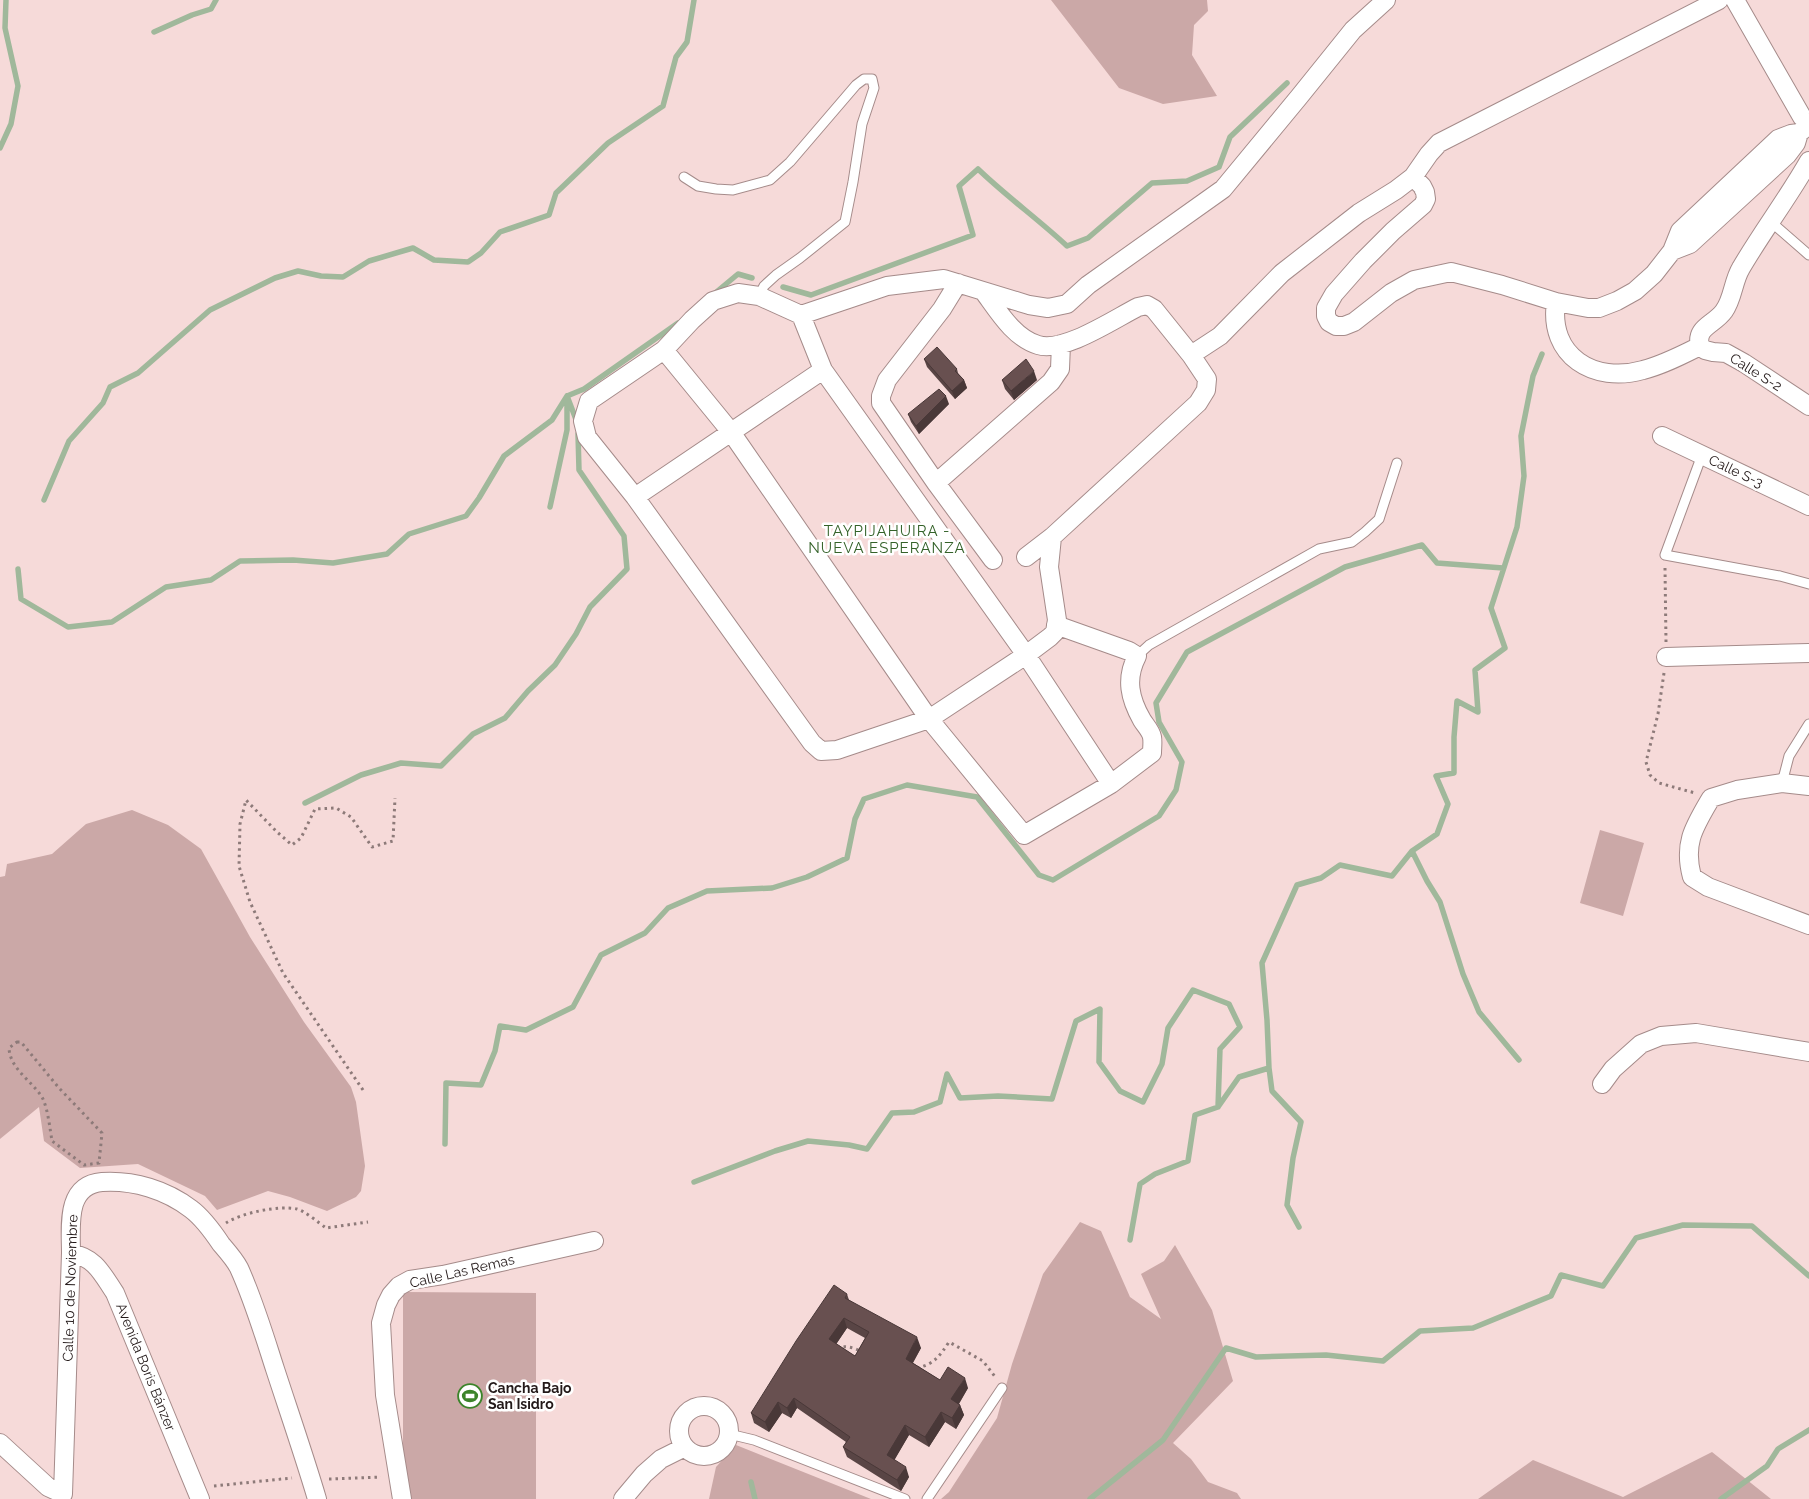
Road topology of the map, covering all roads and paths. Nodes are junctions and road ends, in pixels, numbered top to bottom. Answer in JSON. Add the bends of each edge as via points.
{"nodes":[{"id":1,"x":1386,"y":0,"type":"edge"},
{"id":2,"x":1719,"y":0,"type":"edge"},
{"id":3,"x":1735,"y":0,"type":"edge"},
{"id":4,"x":1806,"y":127,"type":"edge"},
{"id":5,"x":1809,"y":161,"type":"edge"},
{"id":6,"x":684,"y":177,"type":"dead end"},
{"id":7,"x":1413,"y":177,"type":"junction"},
{"id":8,"x":1771,"y":222,"type":"junction"},
{"id":9,"x":1809,"y":255,"type":"edge"},
{"id":10,"x":958,"y":283,"type":"junction"},
{"id":11,"x":984,"y":292,"type":"junction"},
{"id":12,"x":759,"y":296,"type":"junction"},
{"id":13,"x":1556,"y":302,"type":"junction"},
{"id":14,"x":801,"y":315,"type":"junction"},
{"id":15,"x":1061,"y":344,"type":"junction"},
{"id":16,"x":1700,"y":346,"type":"junction"},
{"id":17,"x":664,"y":350,"type":"junction"},
{"id":18,"x":1191,"y":356,"type":"junction"},
{"id":19,"x":823,"y":370,"type":"junction"},
{"id":20,"x":1809,"y":406,"type":"edge"},
{"id":21,"x":731,"y":432,"type":"junction"},
{"id":22,"x":1662,"y":436,"type":"dead end"},
{"id":23,"x":1702,"y":455,"type":"junction"},
{"id":24,"x":1397,"y":463,"type":"dead end"},
{"id":25,"x":936,"y":483,"type":"junction"},
{"id":26,"x":635,"y":497,"type":"junction"},
{"id":27,"x":1809,"y":506,"type":"edge"},
{"id":28,"x":1052,"y":537,"type":"junction"},
{"id":29,"x":1665,"y":555,"type":"junction"},
{"id":30,"x":1026,"y":557,"type":"dead end"},
{"id":31,"x":993,"y":560,"type":"dead end"},
{"id":32,"x":1809,"y":584,"type":"edge"},
{"id":33,"x":1056,"y":626,"type":"junction"},
{"id":34,"x":1809,"y":653,"type":"edge"},
{"id":35,"x":1026,"y":655,"type":"junction"},
{"id":36,"x":1137,"y":656,"type":"junction"},
{"id":37,"x":1666,"y":657,"type":"junction"},
{"id":38,"x":929,"y":718,"type":"junction"},
{"id":39,"x":1809,"y":724,"type":"edge"},
{"id":40,"x":1782,"y":783,"type":"junction"},
{"id":41,"x":1111,"y":784,"type":"junction"},
{"id":42,"x":1809,"y":786,"type":"edge"},
{"id":43,"x":395,"y":798,"type":"dead end"},
{"id":44,"x":1711,"y":798,"type":"junction"},
{"id":45,"x":1809,"y":925,"type":"edge"},
{"id":46,"x":1809,"y":1052,"type":"edge"},
{"id":47,"x":1602,"y":1084,"type":"dead end"},
{"id":48,"x":363,"y":1090,"type":"dead end"},
{"id":49,"x":99,"y":1162,"type":"joint"},
{"id":50,"x":368,"y":1222,"type":"dead end"},
{"id":51,"x":213,"y":1232,"type":"junction"},
{"id":52,"x":594,"y":1241,"type":"dead end"},
{"id":53,"x":71,"y":1253,"type":"junction"},
{"id":54,"x":835,"y":1348,"type":"edge"},
{"id":55,"x":863,"y":1353,"type":"edge"},
{"id":56,"x":916,"y":1368,"type":"edge"},
{"id":57,"x":1002,"y":1388,"type":"joint"},
{"id":58,"x":729,"y":1434,"type":"junction"},
{"id":59,"x":0,"y":1443,"type":"edge"},
{"id":60,"x":685,"y":1447,"type":"junction"},
{"id":61,"x":398,"y":1476,"type":"junction"},
{"id":62,"x":311,"y":1478,"type":"junction"},
{"id":63,"x":198,"y":1494,"type":"edge"},
{"id":64,"x":317,"y":1499,"type":"edge"},
{"id":65,"x":402,"y":1499,"type":"edge"},
{"id":66,"x":623,"y":1499,"type":"edge"},
{"id":67,"x":905,"y":1499,"type":"edge"},
{"id":68,"x":927,"y":1499,"type":"edge"}],
"edges":[{"from":1,"to":11,"type":"street","via":[[1353,30],[1223,189],[1088,285],[1067,304],[1048,308]]},
{"from":2,"to":7,"type":"street","via":[[1439,143]]},
{"from":3,"to":4,"type":"street"},
{"from":4,"to":13,"type":"street","via":[[1787,155],[1690,244],[1672,251],[1635,291],[1599,308]]},
{"from":5,"to":8,"type":"street"},
{"from":6,"to":12,"type":"lane","via":[[698,186],[733,190],[770,180],[790,162],[856,85],[864,79],[872,79],[874,88],[862,124],[845,222],[776,274]]},
{"from":7,"to":13,"type":"street","via":[[1425,192],[1424,205],[1393,231],[1334,294],[1326,308],[1329,322],[1336,326],[1354,322],[1391,293],[1414,280],[1451,272]]},
{"from":7,"to":18,"type":"street","via":[[1359,213],[1282,273],[1220,336]]},
{"from":8,"to":9,"type":"lane"},
{"from":8,"to":16,"type":"street","via":[[1739,270],[1725,310],[1701,331],[1698,338]]},
{"from":10,"to":11,"type":"street"},
{"from":10,"to":14,"type":"street","via":[[944,279],[887,286]]},
{"from":10,"to":25,"type":"street","via":[[887,380],[881,396],[881,403]]},
{"from":11,"to":15,"type":"street","via":[[1024,338],[1039,346]]},
{"from":12,"to":14,"type":"street"},
{"from":12,"to":17,"type":"street","via":[[738,293],[713,302]]},
{"from":13,"to":16,"type":"street","via":[[1556,330],[1563,347],[1576,361],[1596,370],[1620,373],[1643,370]]},
{"from":14,"to":19,"type":"street"},
{"from":15,"to":18,"type":"street","via":[[1148,305]]},
{"from":15,"to":25,"type":"street","via":[[1060,369],[1051,382]]},
{"from":16,"to":20,"type":"street","name":"Calle S-2","via":[[1705,350],[1726,353]]},
{"from":17,"to":21,"type":"street"},
{"from":17,"to":26,"type":"street","via":[[589,401],[583,422],[588,437]]},
{"from":18,"to":28,"type":"street","via":[[1207,379],[1206,390],[1198,403]]},
{"from":19,"to":21,"type":"street"},
{"from":19,"to":35,"type":"street"},
{"from":21,"to":26,"type":"street"},
{"from":21,"to":38,"type":"street"},
{"from":22,"to":23,"type":"street","name":"Calle S-3"},
{"from":23,"to":27,"type":"street","name":"Calle S-3"},
{"from":23,"to":29,"type":"lane"},
{"from":24,"to":36,"type":"lane","via":[[1379,519],[1352,542],[1319,549],[1149,645]]},
{"from":25,"to":31,"type":"street"},
{"from":26,"to":38,"type":"street","via":[[812,743],[821,750],[837,750]]},
{"from":28,"to":30,"type":"street"},
{"from":28,"to":33,"type":"street","via":[[1050,567]]},
{"from":29,"to":32,"type":"lane"},
{"from":29,"to":37,"type":"path"},
{"from":33,"to":35,"type":"street","via":[[1050,637]]},
{"from":33,"to":36,"type":"street"},
{"from":34,"to":37,"type":"street"},
{"from":35,"to":38,"type":"street"},
{"from":35,"to":41,"type":"street"},
{"from":36,"to":41,"type":"street","via":[[1130,677],[1130,694],[1152,736],[1152,753]]},
{"from":37,"to":44,"type":"path","via":[[1658,714],[1646,762],[1650,774],[1659,783]]},
{"from":38,"to":41,"type":"street","via":[[1024,836]]},
{"from":39,"to":40,"type":"lane","via":[[1789,756]]},
{"from":40,"to":42,"type":"street"},
{"from":40,"to":44,"type":"street"},
{"from":43,"to":48,"type":"path","via":[[393,841],[372,847],[351,817],[336,808],[314,809],[301,838],[292,846],[246,800],[240,824],[239,866],[250,902],[283,973]]},
{"from":44,"to":45,"type":"street","via":[[1688,845],[1692,877],[1708,887]]},
{"from":46,"to":47,"type":"street","via":[[1696,1034],[1661,1036],[1641,1044],[1613,1069]]},
{"from":49,"to":49,"type":"path","via":[[84,1165],[52,1141],[43,1100],[9,1053],[14,1043],[21,1042],[102,1133]]},
{"from":50,"to":51,"type":"path","via":[[326,1228],[298,1209],[272,1209],[236,1216]]},
{"from":51,"to":53,"type":"street","name":"Calle 10 de Noviembre","via":[[193,1210],[152,1188],[114,1182],[97,1183],[87,1187],[74,1203]]},
{"from":51,"to":62,"type":"street","name":"Calle 10 de Noviembre","via":[[238,1266],[253,1303]]},
{"from":52,"to":61,"type":"street","name":"Calle Las Remas","via":[[410,1280],[390,1295],[382,1322],[386,1395]]},
{"from":53,"to":59,"type":"street","name":"Calle 10 de Noviembre","via":[[63,1494],[48,1487]]},
{"from":53,"to":63,"type":"street","name":"Avenida Boris Bánzer","via":[[96,1264],[115,1293]]},
{"from":54,"to":55,"type":"path","via":[[846,1346]]},
{"from":56,"to":57,"type":"path","via":[[929,1365],[950,1342],[984,1361]]},
{"from":57,"to":68,"type":"lane"},
{"from":58,"to":60,"type":"street","via":[[727,1442],[715,1454],[699,1456]]},
{"from":58,"to":60,"type":"street","via":[[720,1412],[705,1406],[697,1408],[690,1411],[680,1424]]},
{"from":58,"to":67,"type":"lane","via":[[754,1440]]},
{"from":60,"to":66,"type":"street","via":[[661,1459]]},
{"from":61,"to":62,"type":"path"},
{"from":61,"to":65,"type":"street","name":"Calle Las Remas"},
{"from":62,"to":63,"type":"path"},
{"from":62,"to":64,"type":"street","name":"Calle 10 de Noviembre"}]}
